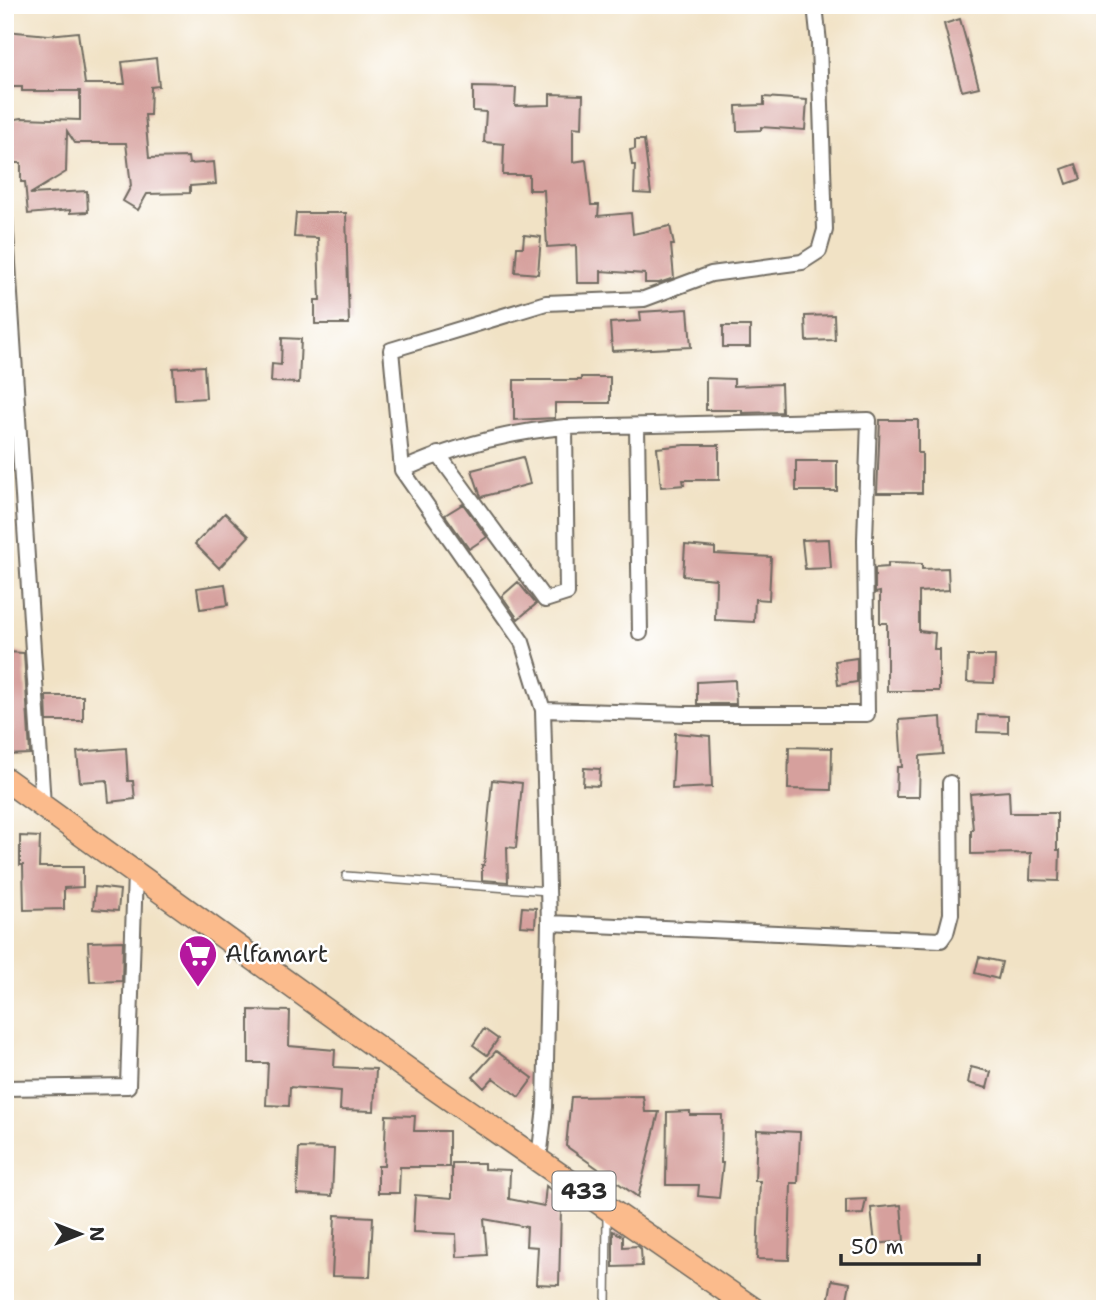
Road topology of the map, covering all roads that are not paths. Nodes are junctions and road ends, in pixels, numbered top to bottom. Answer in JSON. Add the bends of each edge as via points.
{"nodes":[{"id":1,"x":815,"y":5,"type":"edge"},
{"id":2,"x":5,"y":217,"type":"edge"},
{"id":3,"x":637,"y":426,"type":"junction"},
{"id":4,"x":565,"y":427,"type":"junction"},
{"id":5,"x":438,"y":454,"type":"junction"},
{"id":6,"x":402,"y":470,"type":"junction"},
{"id":7,"x":640,"y":633,"type":"dead end"},
{"id":8,"x":543,"y":710,"type":"junction"},
{"id":9,"x":5,"y":779,"type":"edge"},
{"id":10,"x":950,"y":783,"type":"dead end"},
{"id":11,"x":43,"y":806,"type":"junction"},
{"id":12,"x":135,"y":872,"type":"junction"},
{"id":13,"x":346,"y":876,"type":"dead end"},
{"id":14,"x":549,"y":891,"type":"junction"},
{"id":15,"x":549,"y":923,"type":"junction"},
{"id":16,"x":5,"y":1088,"type":"edge"},
{"id":17,"x":539,"y":1159,"type":"junction"},
{"id":18,"x":607,"y":1207,"type":"junction"},
{"id":19,"x":606,"y":1309,"type":"edge"},
{"id":20,"x":753,"y":1309,"type":"edge"}],
"edges":[{"from":1,"to":6,"type":"street","via":[[825,230],[819,251],[802,262],[711,275],[644,299],[547,303],[391,350]]},
{"from":2,"to":11,"type":"street"},
{"from":3,"to":4,"type":"street"},
{"from":3,"to":7,"type":"street"},
{"from":3,"to":8,"type":"street","via":[[869,420],[867,714]]},
{"from":4,"to":5,"type":"street","via":[[530,430]]},
{"from":4,"to":5,"type":"street","via":[[567,593],[545,600]]},
{"from":5,"to":6,"type":"street"},
{"from":6,"to":8,"type":"street","via":[[522,642]]},
{"from":8,"to":14,"type":"street"},
{"from":9,"to":11,"type":"main road","number":"433"},
{"from":10,"to":15,"type":"street","via":[[951,914],[941,940]]},
{"from":11,"to":12,"type":"main road","number":"433"},
{"from":12,"to":16,"type":"street","via":[[128,1086]]},
{"from":12,"to":17,"type":"main road","number":"433"},
{"from":13,"to":14,"type":"lane"},
{"from":14,"to":15,"type":"street"},
{"from":15,"to":17,"type":"street","via":[[545,1107]]},
{"from":17,"to":18,"type":"main road","number":"433"},
{"from":18,"to":19,"type":"lane"},
{"from":18,"to":20,"type":"main road","number":"433"}]}
